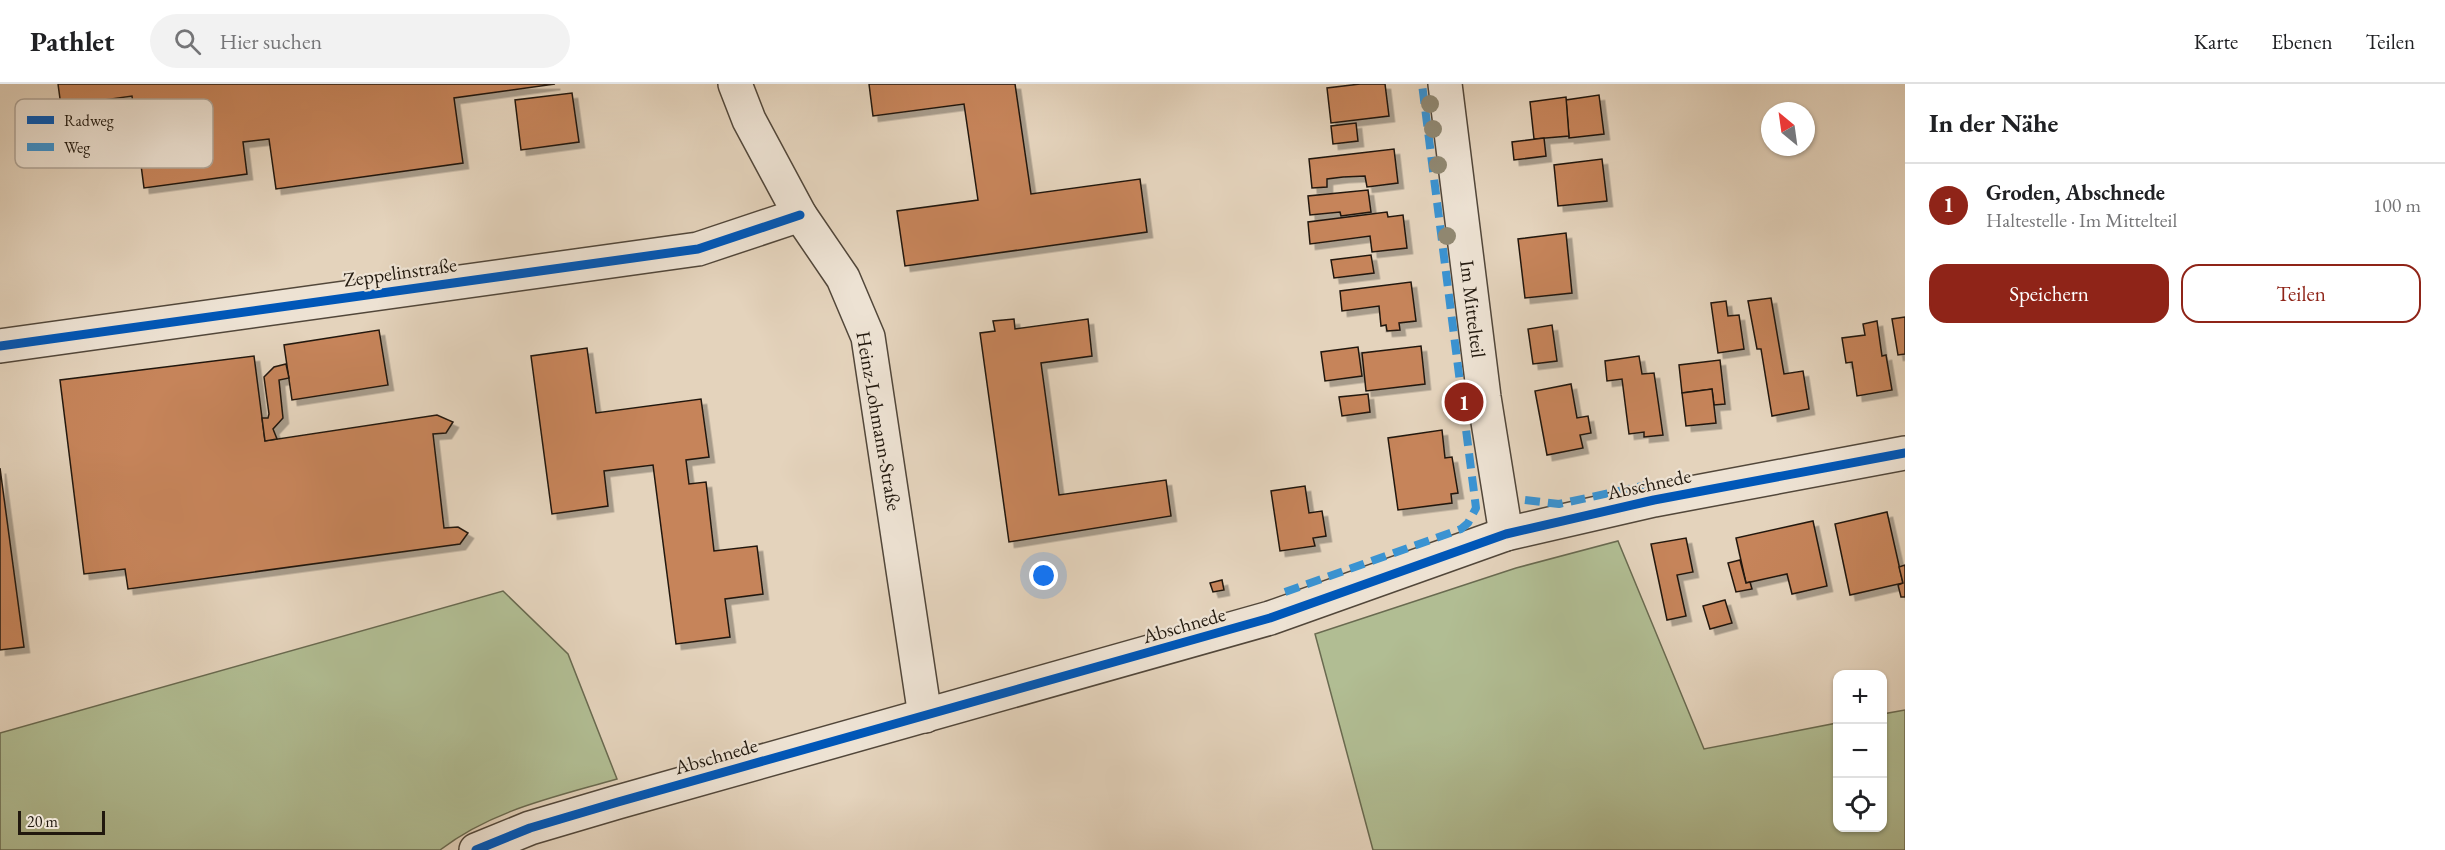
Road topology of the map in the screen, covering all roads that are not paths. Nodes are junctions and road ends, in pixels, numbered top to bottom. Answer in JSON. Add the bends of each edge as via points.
{"nodes":[{"id":1,"x":735,"y":84,"type":"edge"},
{"id":2,"x":1445,"y":84,"type":"edge"},
{"id":3,"x":800,"y":215,"type":"junction"},
{"id":4,"x":0,"y":346,"type":"edge"},
{"id":5,"x":1905,"y":453,"type":"edge"},
{"id":6,"x":1506,"y":534,"type":"junction"},
{"id":7,"x":925,"y":716,"type":"junction"},
{"id":8,"x":476,"y":850,"type":"edge"}],
"edges":[{"from":1,"to":3,"type":"street","name":"Heinz-Lohmann-Straße","via":[[749,120]]},
{"from":2,"to":6,"type":"street","name":"Im Mittelteil","via":[[1484,396]]},
{"from":3,"to":4,"type":"street","name":"Zeppelinstraße","via":[[698,249]]},
{"from":3,"to":7,"type":"street","name":"Heinz-Lohmann-Straße","via":[[843,278],[867,337]]},
{"from":5,"to":6,"type":"street","name":"Abschnede","via":[[1654,500]]},
{"from":6,"to":7,"type":"street","name":"Abschnede","via":[[1270,618]]},
{"from":7,"to":8,"type":"street","name":"Abschnede","via":[[607,805],[530,828]]}]}
